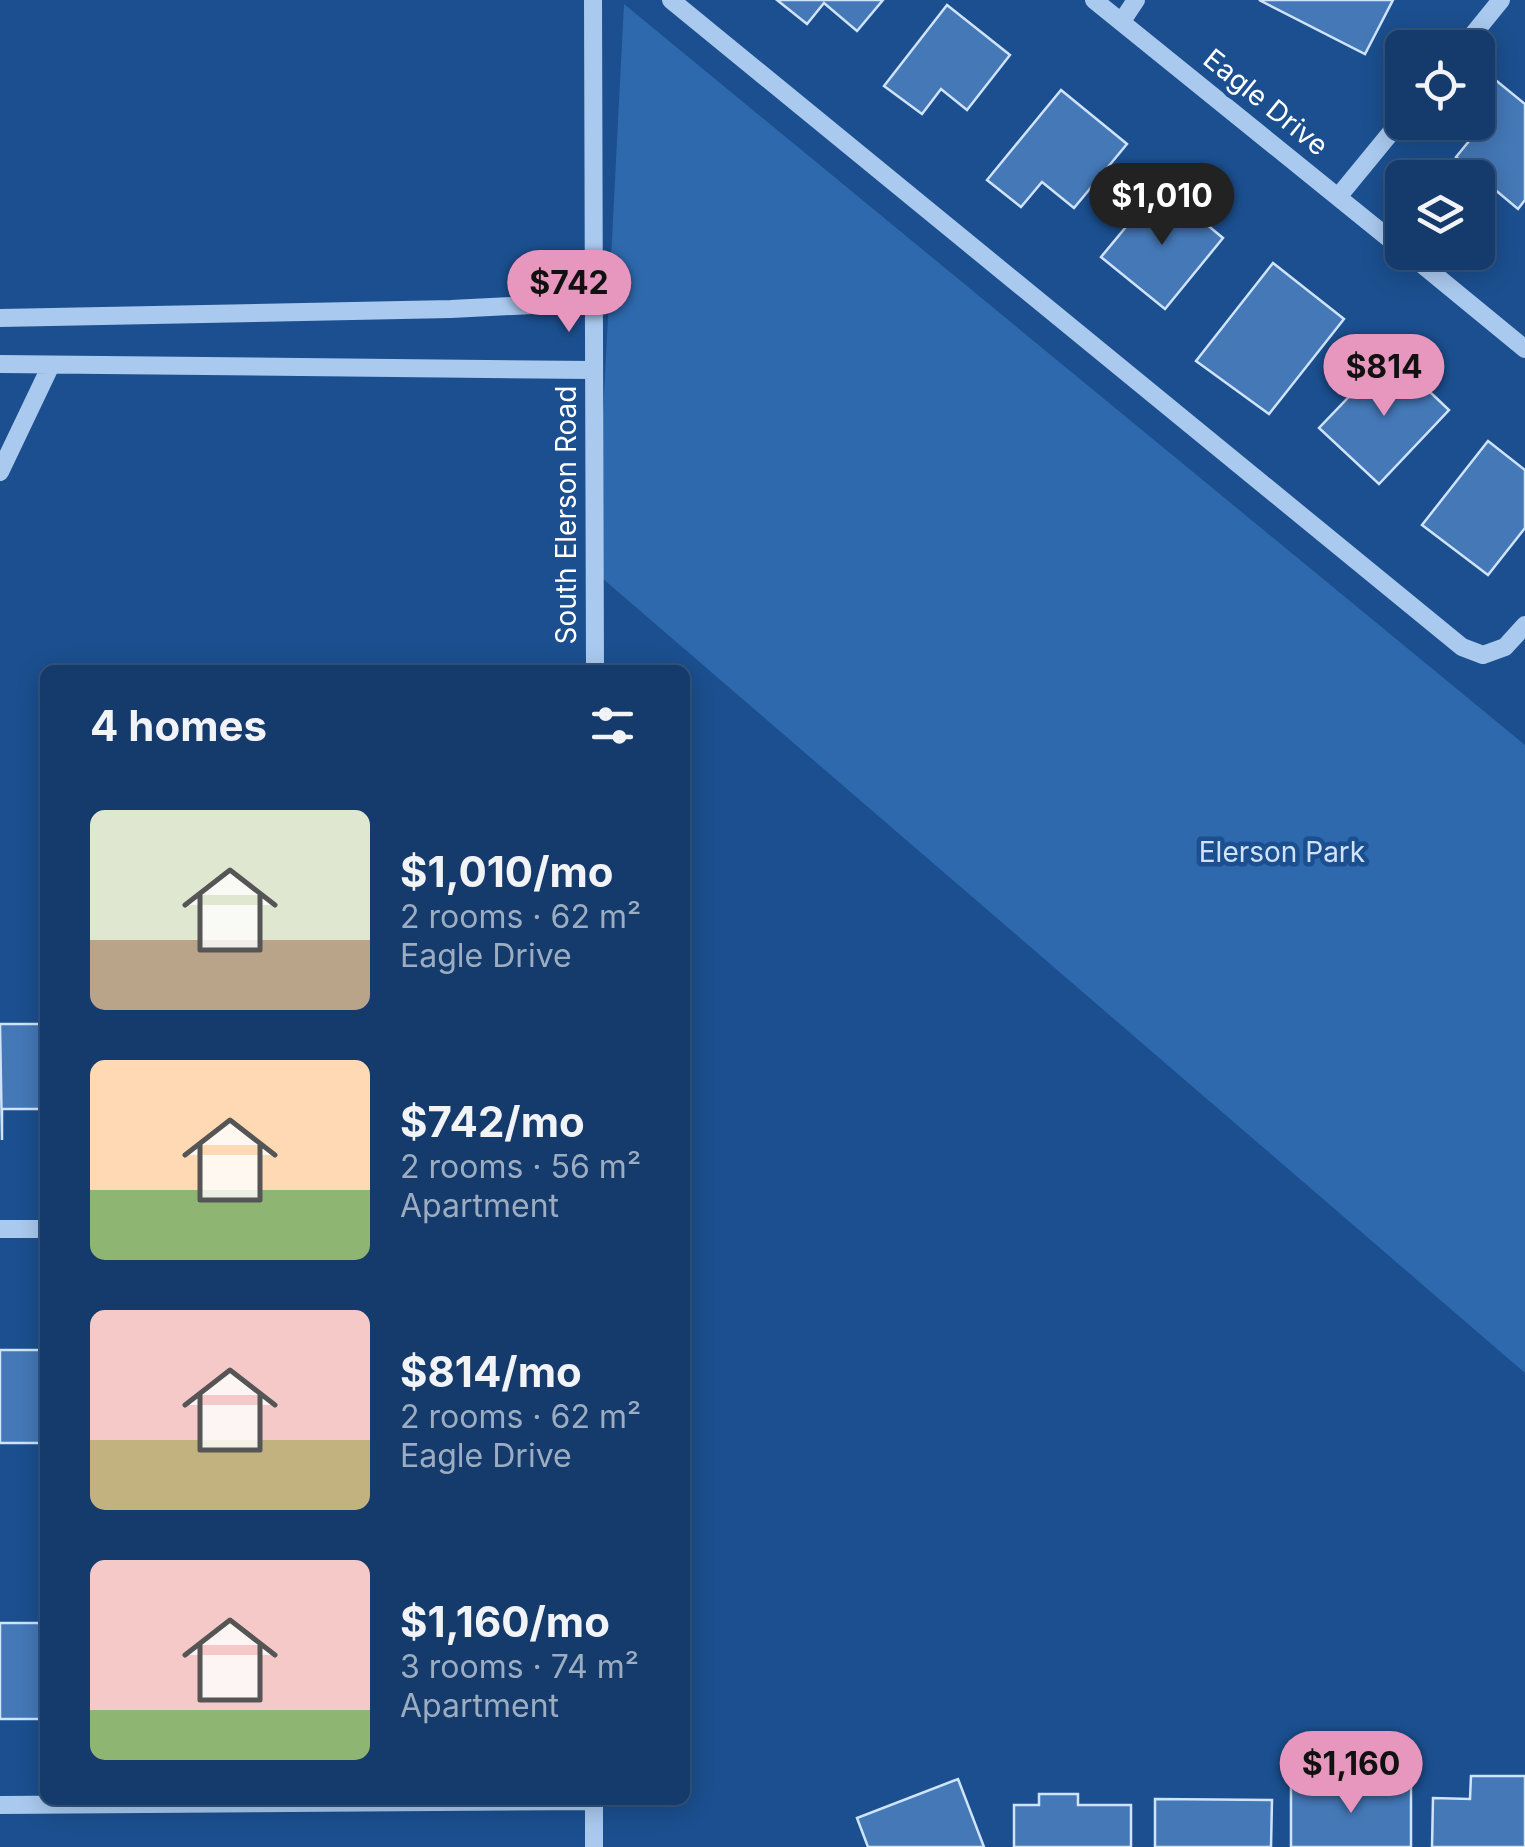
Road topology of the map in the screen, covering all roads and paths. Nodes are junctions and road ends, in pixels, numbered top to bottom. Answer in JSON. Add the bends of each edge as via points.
{"nodes":[{"id":1,"x":593,"y":0,"type":"edge"},
{"id":2,"x":671,"y":0,"type":"edge"},
{"id":3,"x":1094,"y":0,"type":"edge"},
{"id":4,"x":1136,"y":0,"type":"edge"},
{"id":5,"x":1502,"y":0,"type":"edge"},
{"id":6,"x":1122,"y":21,"type":"junction"},
{"id":7,"x":1477,"y":30,"type":"edge"},
{"id":8,"x":1385,"y":140,"type":"edge"},
{"id":9,"x":1338,"y":197,"type":"junction"},
{"id":10,"x":1385,"y":235,"type":"edge"},
{"id":11,"x":1429,"y":270,"type":"edge"},
{"id":12,"x":593,"y":302,"type":"junction"},
{"id":13,"x":0,"y":318,"type":"edge"},
{"id":14,"x":1525,"y":348,"type":"edge"},
{"id":15,"x":0,"y":364,"type":"edge"},
{"id":16,"x":50,"y":365,"type":"junction"},
{"id":17,"x":593,"y":370,"type":"junction"},
{"id":18,"x":0,"y":472,"type":"edge"},
{"id":19,"x":1525,"y":625,"type":"edge"},
{"id":20,"x":595,"y":665,"type":"edge"},
{"id":21,"x":0,"y":1229,"type":"edge"},
{"id":22,"x":40,"y":1229,"type":"edge"},
{"id":23,"x":0,"y":1805,"type":"edge"},
{"id":24,"x":40,"y":1805,"type":"edge"},
{"id":25,"x":594,"y":1805,"type":"edge"},
{"id":26,"x":594,"y":1847,"type":"edge"}],
"edges":[{"from":1,"to":12,"type":"street","name":"South Elerson Road"},
{"from":2,"to":19,"type":"street","via":[[1462,647],[1484,655],[1506,647]]},
{"from":3,"to":6,"type":"street","name":"Eagle Drive"},
{"from":4,"to":6,"type":"street"},
{"from":5,"to":7,"type":"street"},
{"from":6,"to":9,"type":"street","name":"Eagle Drive"},
{"from":8,"to":9,"type":"street"},
{"from":9,"to":10,"type":"street","name":"Eagle Drive"},
{"from":11,"to":14,"type":"street","name":"Eagle Drive"},
{"from":12,"to":13,"type":"street"},
{"from":12,"to":17,"type":"street","name":"South Elerson Road"},
{"from":15,"to":16,"type":"street"},
{"from":16,"to":17,"type":"street"},
{"from":16,"to":18,"type":"street"},
{"from":17,"to":20,"type":"street","name":"South Elerson Road"},
{"from":21,"to":22,"type":"street"},
{"from":23,"to":24,"type":"street"},
{"from":25,"to":26,"type":"street"}]}
